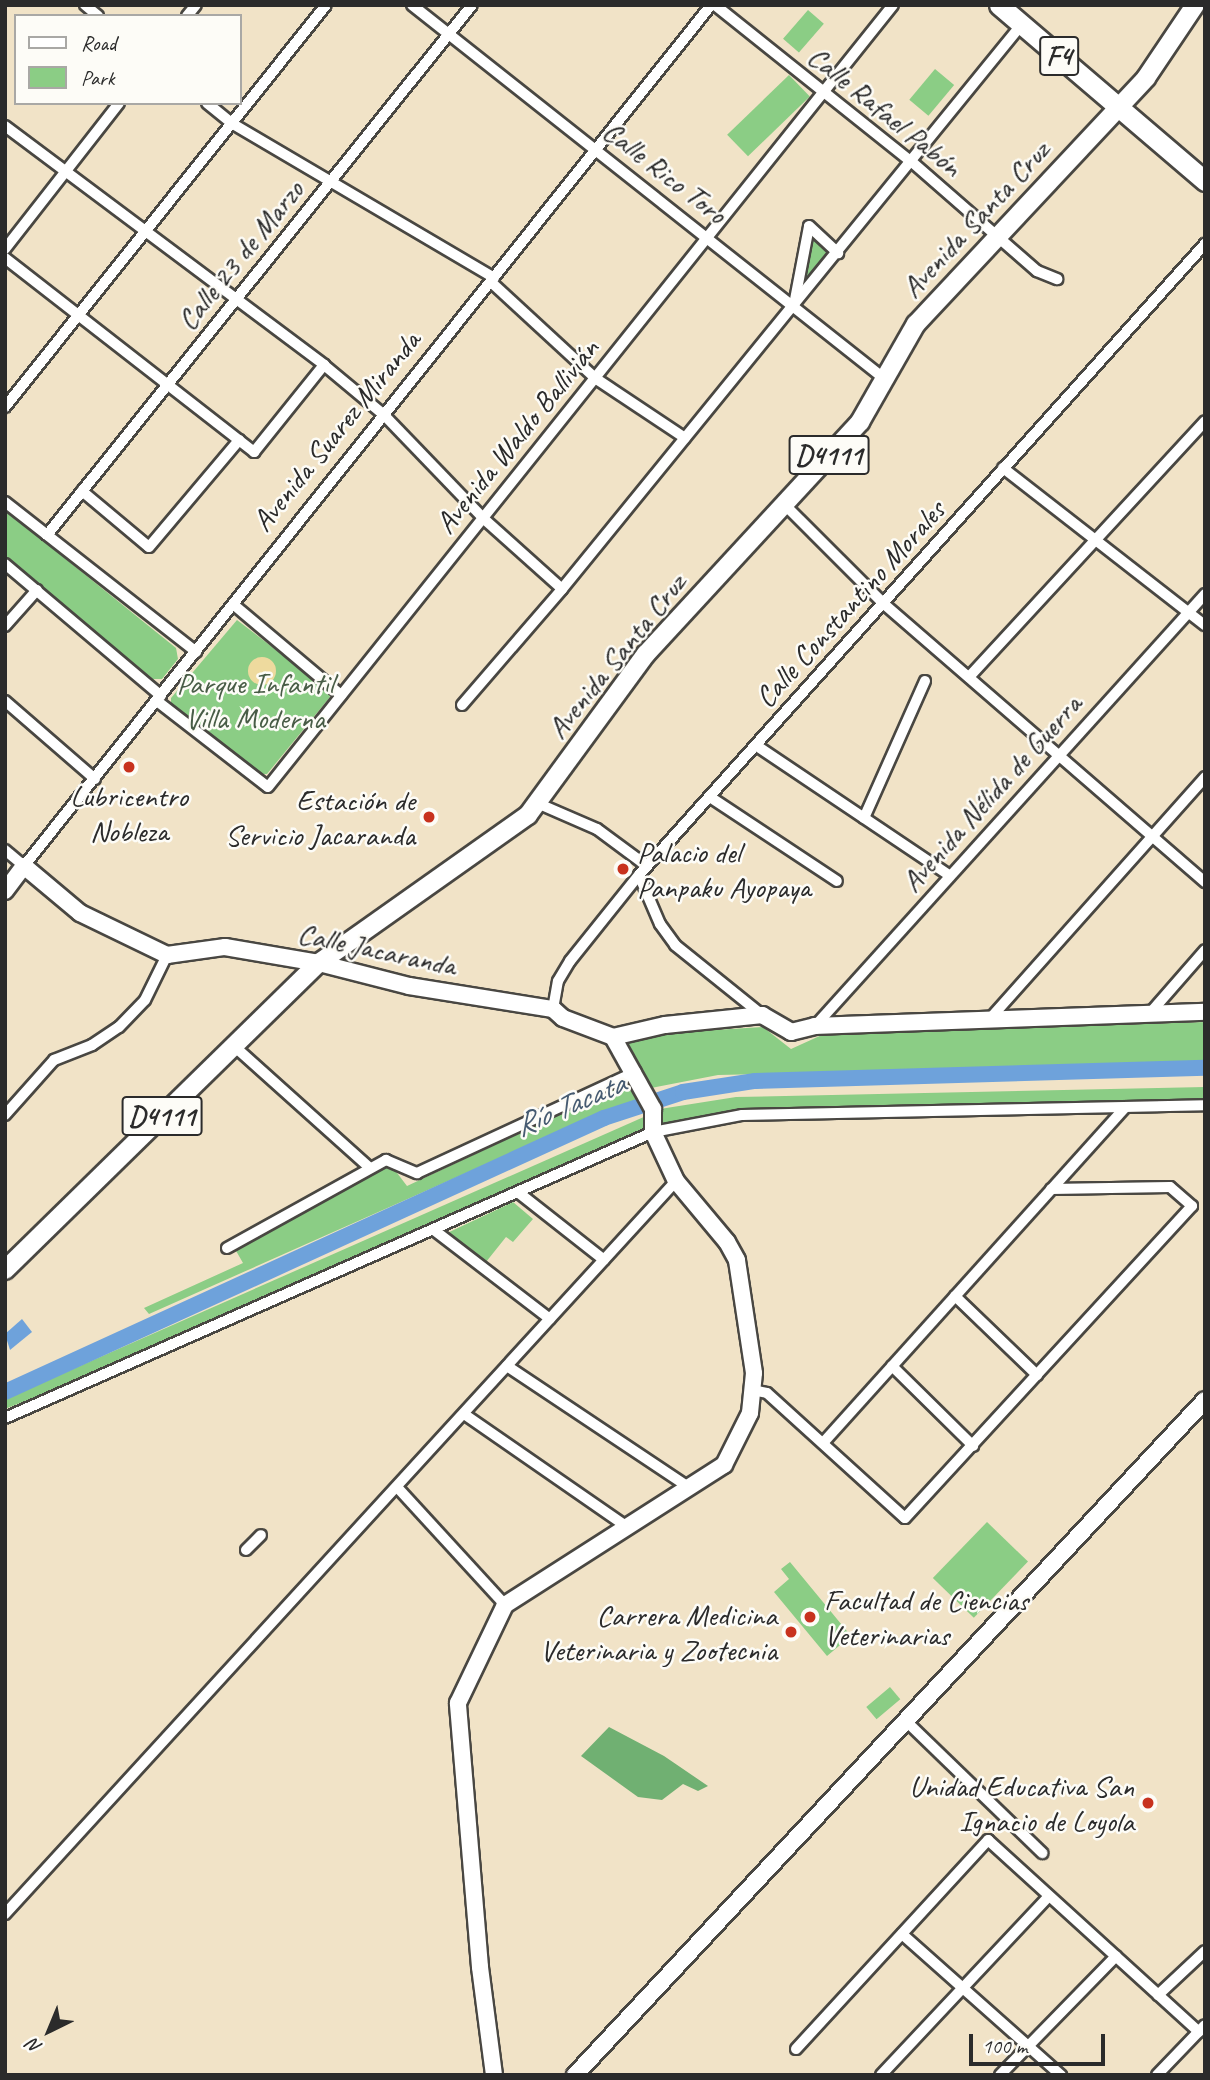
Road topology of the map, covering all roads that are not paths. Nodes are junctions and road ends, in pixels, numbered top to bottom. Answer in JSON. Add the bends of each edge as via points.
{"nodes":[{"id":1,"x":326,"y":5,"type":"edge"},
{"id":2,"x":412,"y":5,"type":"edge"},
{"id":3,"x":472,"y":5,"type":"edge"},
{"id":4,"x":713,"y":5,"type":"edge"},
{"id":5,"x":893,"y":5,"type":"edge"},
{"id":6,"x":999,"y":5,"type":"edge"},
{"id":7,"x":1195,"y":5,"type":"edge"},
{"id":8,"x":1022,"y":24,"type":"junction"},
{"id":9,"x":450,"y":34,"type":"junction"},
{"id":10,"x":825,"y":93,"type":"junction"},
{"id":11,"x":117,"y":105,"type":"edge"},
{"id":12,"x":209,"y":105,"type":"edge"},
{"id":13,"x":1118,"y":107,"type":"junction"},
{"id":14,"x":233,"y":124,"type":"junction"},
{"id":15,"x":5,"y":127,"type":"edge"},
{"id":16,"x":597,"y":149,"type":"junction"},
{"id":17,"x":912,"y":162,"type":"junction"},
{"id":18,"x":65,"y":172,"type":"junction"},
{"id":19,"x":1205,"y":181,"type":"edge"},
{"id":20,"x":330,"y":182,"type":"junction"},
{"id":21,"x":149,"y":233,"type":"junction"},
{"id":22,"x":997,"y":234,"type":"junction"},
{"id":23,"x":709,"y":238,"type":"junction"},
{"id":24,"x":1205,"y":244,"type":"edge"},
{"id":25,"x":5,"y":249,"type":"edge"},
{"id":26,"x":838,"y":253,"type":"junction"},
{"id":27,"x":5,"y":258,"type":"edge"},
{"id":28,"x":1057,"y":279,"type":"dead end"},
{"id":29,"x":492,"y":280,"type":"junction"},
{"id":30,"x":238,"y":299,"type":"junction"},
{"id":31,"x":794,"y":305,"type":"junction"},
{"id":32,"x":80,"y":315,"type":"junction"},
{"id":33,"x":324,"y":365,"type":"junction"},
{"id":34,"x":595,"y":377,"type":"junction"},
{"id":35,"x":886,"y":380,"type":"junction"},
{"id":36,"x":166,"y":384,"type":"junction"},
{"id":37,"x":5,"y":407,"type":"edge"},
{"id":38,"x":384,"y":415,"type":"junction"},
{"id":39,"x":1205,"y":421,"type":"edge"},
{"id":40,"x":685,"y":438,"type":"junction"},
{"id":41,"x":239,"y":440,"type":"junction"},
{"id":42,"x":1003,"y":468,"type":"junction"},
{"id":43,"x":82,"y":491,"type":"junction"},
{"id":44,"x":5,"y":502,"type":"edge"},
{"id":45,"x":783,"y":503,"type":"junction"},
{"id":46,"x":483,"y":518,"type":"junction"},
{"id":47,"x":47,"y":535,"type":"junction"},
{"id":48,"x":1095,"y":540,"type":"junction"},
{"id":49,"x":5,"y":564,"type":"edge"},
{"id":50,"x":562,"y":589,"type":"junction"},
{"id":51,"x":37,"y":590,"type":"junction"},
{"id":52,"x":1205,"y":594,"type":"edge"},
{"id":53,"x":884,"y":604,"type":"junction"},
{"id":54,"x":234,"y":605,"type":"junction"},
{"id":55,"x":1189,"y":612,"type":"junction"},
{"id":56,"x":1205,"y":625,"type":"edge"},
{"id":57,"x":5,"y":626,"type":"edge"},
{"id":58,"x":196,"y":652,"type":"junction"},
{"id":59,"x":969,"y":677,"type":"junction"},
{"id":60,"x":925,"y":681,"type":"dead end"},
{"id":61,"x":341,"y":695,"type":"junction"},
{"id":62,"x":159,"y":698,"type":"junction"},
{"id":63,"x":5,"y":701,"type":"edge"},
{"id":64,"x":462,"y":705,"type":"dead end"},
{"id":65,"x":757,"y":746,"type":"junction"},
{"id":66,"x":1059,"y":755,"type":"junction"},
{"id":67,"x":1205,"y":777,"type":"edge"},
{"id":68,"x":95,"y":779,"type":"junction"},
{"id":69,"x":710,"y":797,"type":"junction"},
{"id":70,"x":537,"y":803,"type":"junction"},
{"id":71,"x":864,"y":818,"type":"junction"},
{"id":72,"x":1152,"y":836,"type":"junction"},
{"id":73,"x":5,"y":850,"type":"edge"},
{"id":74,"x":24,"y":866,"type":"junction"},
{"id":75,"x":643,"y":871,"type":"junction"},
{"id":76,"x":949,"y":875,"type":"junction"},
{"id":77,"x":837,"y":881,"type":"dead end"},
{"id":78,"x":1205,"y":882,"type":"edge"},
{"id":79,"x":5,"y":891,"type":"edge"},
{"id":80,"x":1205,"y":950,"type":"edge"},
{"id":81,"x":167,"y":954,"type":"junction"},
{"id":82,"x":319,"y":963,"type":"junction"},
{"id":83,"x":553,"y":1009,"type":"junction"},
{"id":84,"x":1151,"y":1012,"type":"junction"},
{"id":85,"x":1205,"y":1012,"type":"edge"},
{"id":86,"x":762,"y":1015,"type":"junction"},
{"id":87,"x":987,"y":1022,"type":"junction"},
{"id":88,"x":815,"y":1026,"type":"junction"},
{"id":89,"x":612,"y":1037,"type":"junction"},
{"id":90,"x":234,"y":1046,"type":"junction"},
{"id":91,"x":636,"y":1072,"type":"junction"},
{"id":92,"x":1205,"y":1105,"type":"edge"},
{"id":93,"x":1125,"y":1108,"type":"junction"},
{"id":94,"x":5,"y":1115,"type":"edge"},
{"id":95,"x":653,"y":1132,"type":"junction"},
{"id":96,"x":369,"y":1167,"type":"junction"},
{"id":97,"x":676,"y":1181,"type":"junction"},
{"id":98,"x":1051,"y":1189,"type":"junction"},
{"id":99,"x":519,"y":1193,"type":"junction"},
{"id":100,"x":434,"y":1230,"type":"junction"},
{"id":101,"x":227,"y":1248,"type":"dead end"},
{"id":102,"x":604,"y":1260,"type":"junction"},
{"id":103,"x":5,"y":1270,"type":"edge"},
{"id":104,"x":955,"y":1296,"type":"junction"},
{"id":105,"x":550,"y":1319,"type":"junction"},
{"id":106,"x":892,"y":1366,"type":"junction"},
{"id":107,"x":507,"y":1367,"type":"junction"},
{"id":108,"x":1037,"y":1375,"type":"junction"},
{"id":109,"x":752,"y":1390,"type":"junction"},
{"id":110,"x":1205,"y":1400,"type":"edge"},
{"id":111,"x":464,"y":1414,"type":"junction"},
{"id":112,"x":5,"y":1418,"type":"edge"},
{"id":113,"x":823,"y":1443,"type":"junction"},
{"id":114,"x":973,"y":1446,"type":"junction"},
{"id":115,"x":687,"y":1486,"type":"junction"},
{"id":116,"x":397,"y":1487,"type":"junction"},
{"id":117,"x":626,"y":1526,"type":"junction"},
{"id":118,"x":261,"y":1535,"type":"dead end"},
{"id":119,"x":246,"y":1550,"type":"dead end"},
{"id":120,"x":505,"y":1605,"type":"junction"},
{"id":121,"x":906,"y":1721,"type":"junction"},
{"id":122,"x":1042,"y":1853,"type":"dead end"},
{"id":123,"x":1049,"y":1896,"type":"junction"},
{"id":124,"x":5,"y":1914,"type":"edge"},
{"id":125,"x":902,"y":1934,"type":"junction"},
{"id":126,"x":1205,"y":1951,"type":"edge"},
{"id":127,"x":1116,"y":1956,"type":"junction"},
{"id":128,"x":962,"y":1989,"type":"junction"},
{"id":129,"x":1158,"y":1995,"type":"junction"},
{"id":130,"x":1202,"y":2028,"type":"edge"},
{"id":131,"x":1027,"y":2046,"type":"junction"},
{"id":132,"x":796,"y":2049,"type":"dead end"},
{"id":133,"x":494,"y":2075,"type":"edge"},
{"id":134,"x":575,"y":2075,"type":"edge"},
{"id":135,"x":881,"y":2075,"type":"edge"},
{"id":136,"x":1000,"y":2075,"type":"edge"},
{"id":137,"x":1061,"y":2075,"type":"edge"},
{"id":138,"x":1157,"y":2075,"type":"edge"}],
"edges":[{"from":1,"to":14,"type":"street"},
{"from":2,"to":9,"type":"street","name":"Calle Rico Toro"},
{"from":3,"to":9,"type":"street","name":"Calle 23 de Marzo"},
{"from":4,"to":10,"type":"street","name":"Calle Rafael Pabón"},
{"from":4,"to":16,"type":"street","name":"Avenida Suarez Miranda"},
{"from":5,"to":10,"type":"street","name":"Avenida Waldo Ballivián"},
{"from":6,"to":8,"type":"highway","number":"F4"},
{"from":7,"to":13,"type":"main road","name":"Avenida Santa Cruz","number":"D4111","via":[[1146,78]]},
{"from":8,"to":13,"type":"highway","number":"F4"},
{"from":8,"to":17,"type":"street"},
{"from":9,"to":16,"type":"street","name":"Calle Rico Toro"},
{"from":9,"to":20,"type":"street","name":"Calle 23 de Marzo"},
{"from":10,"to":17,"type":"street","name":"Calle Rafael Pabón"},
{"from":10,"to":23,"type":"street","name":"Avenida Waldo Ballivián"},
{"from":11,"to":18,"type":"street"},
{"from":12,"to":14,"type":"street"},
{"from":13,"to":19,"type":"highway","number":"F4"},
{"from":13,"to":22,"type":"main road","name":"Avenida Santa Cruz","number":"D4111"},
{"from":14,"to":20,"type":"street"},
{"from":14,"to":21,"type":"street"},
{"from":15,"to":18,"type":"street"},
{"from":16,"to":23,"type":"street","name":"Calle Rico Toro"},
{"from":16,"to":29,"type":"street","name":"Avenida Suarez Miranda"},
{"from":17,"to":22,"type":"street","name":"Calle Rafael Pabón"},
{"from":17,"to":26,"type":"street"},
{"from":18,"to":21,"type":"street"},
{"from":18,"to":25,"type":"street"},
{"from":20,"to":29,"type":"street"},
{"from":20,"to":30,"type":"street","name":"Calle 23 de Marzo"},
{"from":21,"to":30,"type":"street"},
{"from":21,"to":32,"type":"street"},
{"from":22,"to":28,"type":"street","name":"Calle Rafael Pabón","via":[[1037,271]]},
{"from":22,"to":35,"type":"main road","name":"Avenida Santa Cruz","number":"D4111","via":[[916,324]]},
{"from":23,"to":31,"type":"street","name":"Calle Rico Toro"},
{"from":23,"to":34,"type":"street","name":"Avenida Waldo Ballivián"},
{"from":24,"to":42,"type":"street","name":"Calle Constantino Morales"},
{"from":26,"to":31,"type":"street"},
{"from":26,"to":31,"type":"street","via":[[809,226]]},
{"from":27,"to":32,"type":"street"},
{"from":29,"to":34,"type":"street"},
{"from":29,"to":38,"type":"street","name":"Avenida Suarez Miranda"},
{"from":30,"to":33,"type":"street"},
{"from":30,"to":36,"type":"street","name":"Calle 23 de Marzo"},
{"from":31,"to":35,"type":"street","name":"Calle Rico Toro"},
{"from":31,"to":40,"type":"street"},
{"from":32,"to":36,"type":"street"},
{"from":32,"to":37,"type":"street"},
{"from":33,"to":38,"type":"street"},
{"from":33,"to":41,"type":"street","via":[[254,452]]},
{"from":34,"to":40,"type":"street"},
{"from":34,"to":46,"type":"street","name":"Avenida Waldo Ballivián"},
{"from":35,"to":45,"type":"main road","name":"Avenida Santa Cruz","number":"D4111","via":[[860,422]]},
{"from":36,"to":41,"type":"street"},
{"from":36,"to":43,"type":"street","name":"Calle 23 de Marzo"},
{"from":38,"to":46,"type":"street"},
{"from":38,"to":54,"type":"street","name":"Avenida Suarez Miranda"},
{"from":39,"to":48,"type":"street"},
{"from":40,"to":50,"type":"street"},
{"from":41,"to":43,"type":"street","via":[[149,547]]},
{"from":42,"to":48,"type":"street"},
{"from":42,"to":53,"type":"street","name":"Calle Constantino Morales"},
{"from":43,"to":47,"type":"street","name":"Calle 23 de Marzo"},
{"from":44,"to":47,"type":"street"},
{"from":45,"to":53,"type":"street"},
{"from":45,"to":70,"type":"main road","name":"Avenida Santa Cruz","number":"D4111","via":[[646,654]]},
{"from":46,"to":50,"type":"street"},
{"from":46,"to":61,"type":"street","name":"Avenida Waldo Ballivián"},
{"from":47,"to":58,"type":"street"},
{"from":48,"to":55,"type":"street"},
{"from":48,"to":59,"type":"street"},
{"from":49,"to":51,"type":"street"},
{"from":50,"to":64,"type":"street"},
{"from":51,"to":57,"type":"street"},
{"from":51,"to":62,"type":"street"},
{"from":52,"to":55,"type":"street","name":"Avenida Nélida de Guerra"},
{"from":53,"to":59,"type":"street"},
{"from":53,"to":65,"type":"street","name":"Calle Constantino Morales"},
{"from":54,"to":58,"type":"street","name":"Avenida Suarez Miranda"},
{"from":54,"to":61,"type":"street"},
{"from":55,"to":56,"type":"street"},
{"from":55,"to":66,"type":"street","name":"Avenida Nélida de Guerra"},
{"from":58,"to":62,"type":"street","name":"Avenida Suarez Miranda"},
{"from":59,"to":66,"type":"street"},
{"from":60,"to":71,"type":"street"},
{"from":61,"to":62,"type":"street","name":"Avenida Waldo Ballivián","via":[[268,787]]},
{"from":62,"to":68,"type":"street","name":"Avenida Suarez Miranda"},
{"from":63,"to":68,"type":"street"},
{"from":65,"to":69,"type":"street","name":"Calle Constantino Morales"},
{"from":65,"to":71,"type":"street"},
{"from":66,"to":72,"type":"street"},
{"from":66,"to":76,"type":"street","name":"Avenida Nélida de Guerra"},
{"from":67,"to":72,"type":"street"},
{"from":68,"to":74,"type":"street","name":"Avenida Suarez Miranda"},
{"from":69,"to":75,"type":"street","name":"Calle Constantino Morales"},
{"from":69,"to":77,"type":"street"},
{"from":70,"to":75,"type":"street","via":[[597,829]]},
{"from":70,"to":82,"type":"main road","name":"Avenida Santa Cruz","number":"D4111","via":[[528,815]]},
{"from":71,"to":76,"type":"street"},
{"from":72,"to":78,"type":"street"},
{"from":72,"to":87,"type":"street"},
{"from":73,"to":74,"type":"street"},
{"from":74,"to":79,"type":"street","name":"Avenida Suarez Miranda"},
{"from":74,"to":81,"type":"street","via":[[80,913]]},
{"from":75,"to":83,"type":"street","name":"Calle Constantino Morales","via":[[570,961],[558,981]]},
{"from":75,"to":86,"type":"street","via":[[660,924],[675,945]]},
{"from":76,"to":88,"type":"street","name":"Avenida Nélida de Guerra"},
{"from":80,"to":84,"type":"street"},
{"from":81,"to":82,"type":"street","name":"Calle Jacaranda","via":[[225,947]]},
{"from":81,"to":94,"type":"street","via":[[145,1000],[119,1027],[92,1045],[54,1060]]},
{"from":82,"to":83,"type":"street","name":"Calle Jacaranda","via":[[409,986]]},
{"from":82,"to":90,"type":"main road","name":"Avenida Santa Cruz","number":"D4111"},
{"from":83,"to":89,"type":"street","name":"Calle Jacaranda","via":[[563,1018]]},
{"from":84,"to":85,"type":"street"},
{"from":84,"to":87,"type":"street"},
{"from":86,"to":88,"type":"street","via":[[791,1032]]},
{"from":86,"to":89,"type":"street","via":[[665,1025]]},
{"from":87,"to":88,"type":"street"},
{"from":89,"to":91,"type":"street"},
{"from":90,"to":96,"type":"street"},
{"from":90,"to":103,"type":"main road","name":"Avenida Santa Cruz","number":"D4111"},
{"from":91,"to":95,"type":"street","via":[[651,1103]]},
{"from":91,"to":96,"type":"street","via":[[417,1173],[386,1160]]},
{"from":92,"to":93,"type":"street"},
{"from":93,"to":95,"type":"street","via":[[742,1115]]},
{"from":93,"to":98,"type":"street"},
{"from":95,"to":97,"type":"street"},
{"from":95,"to":99,"type":"street"},
{"from":96,"to":101,"type":"street"},
{"from":97,"to":102,"type":"street"},
{"from":97,"to":109,"type":"street","via":[[737,1260],[754,1373]]},
{"from":98,"to":104,"type":"street"},
{"from":98,"to":108,"type":"street","via":[[1170,1187],[1192,1206]]},
{"from":99,"to":100,"type":"street"},
{"from":99,"to":102,"type":"street"},
{"from":100,"to":105,"type":"street"},
{"from":100,"to":112,"type":"street"},
{"from":102,"to":105,"type":"street"},
{"from":104,"to":106,"type":"street"},
{"from":104,"to":108,"type":"street"},
{"from":105,"to":107,"type":"street"},
{"from":106,"to":113,"type":"street"},
{"from":106,"to":114,"type":"street"},
{"from":107,"to":111,"type":"street"},
{"from":107,"to":115,"type":"street"},
{"from":108,"to":114,"type":"street"},
{"from":109,"to":113,"type":"street","via":[[767,1393]]},
{"from":109,"to":115,"type":"street","via":[[742,1436],[724,1465]]},
{"from":110,"to":121,"type":"street"},
{"from":111,"to":116,"type":"street"},
{"from":111,"to":117,"type":"street"},
{"from":113,"to":114,"type":"street","via":[[905,1518]]},
{"from":115,"to":117,"type":"street"},
{"from":116,"to":120,"type":"street"},
{"from":116,"to":124,"type":"street"},
{"from":117,"to":120,"type":"street"},
{"from":118,"to":119,"type":"street"},
{"from":120,"to":133,"type":"street","via":[[458,1703],[480,1968]]},
{"from":121,"to":122,"type":"street"},
{"from":121,"to":134,"type":"street"},
{"from":123,"to":125,"type":"street","via":[[988,1840]]},
{"from":123,"to":127,"type":"street"},
{"from":123,"to":128,"type":"street"},
{"from":125,"to":128,"type":"street"},
{"from":125,"to":132,"type":"street"},
{"from":126,"to":129,"type":"street"},
{"from":127,"to":129,"type":"street"},
{"from":127,"to":131,"type":"street"},
{"from":128,"to":131,"type":"street"},
{"from":128,"to":135,"type":"street"},
{"from":129,"to":130,"type":"street"},
{"from":130,"to":138,"type":"street"},
{"from":131,"to":136,"type":"street"},
{"from":131,"to":137,"type":"street"}]}
